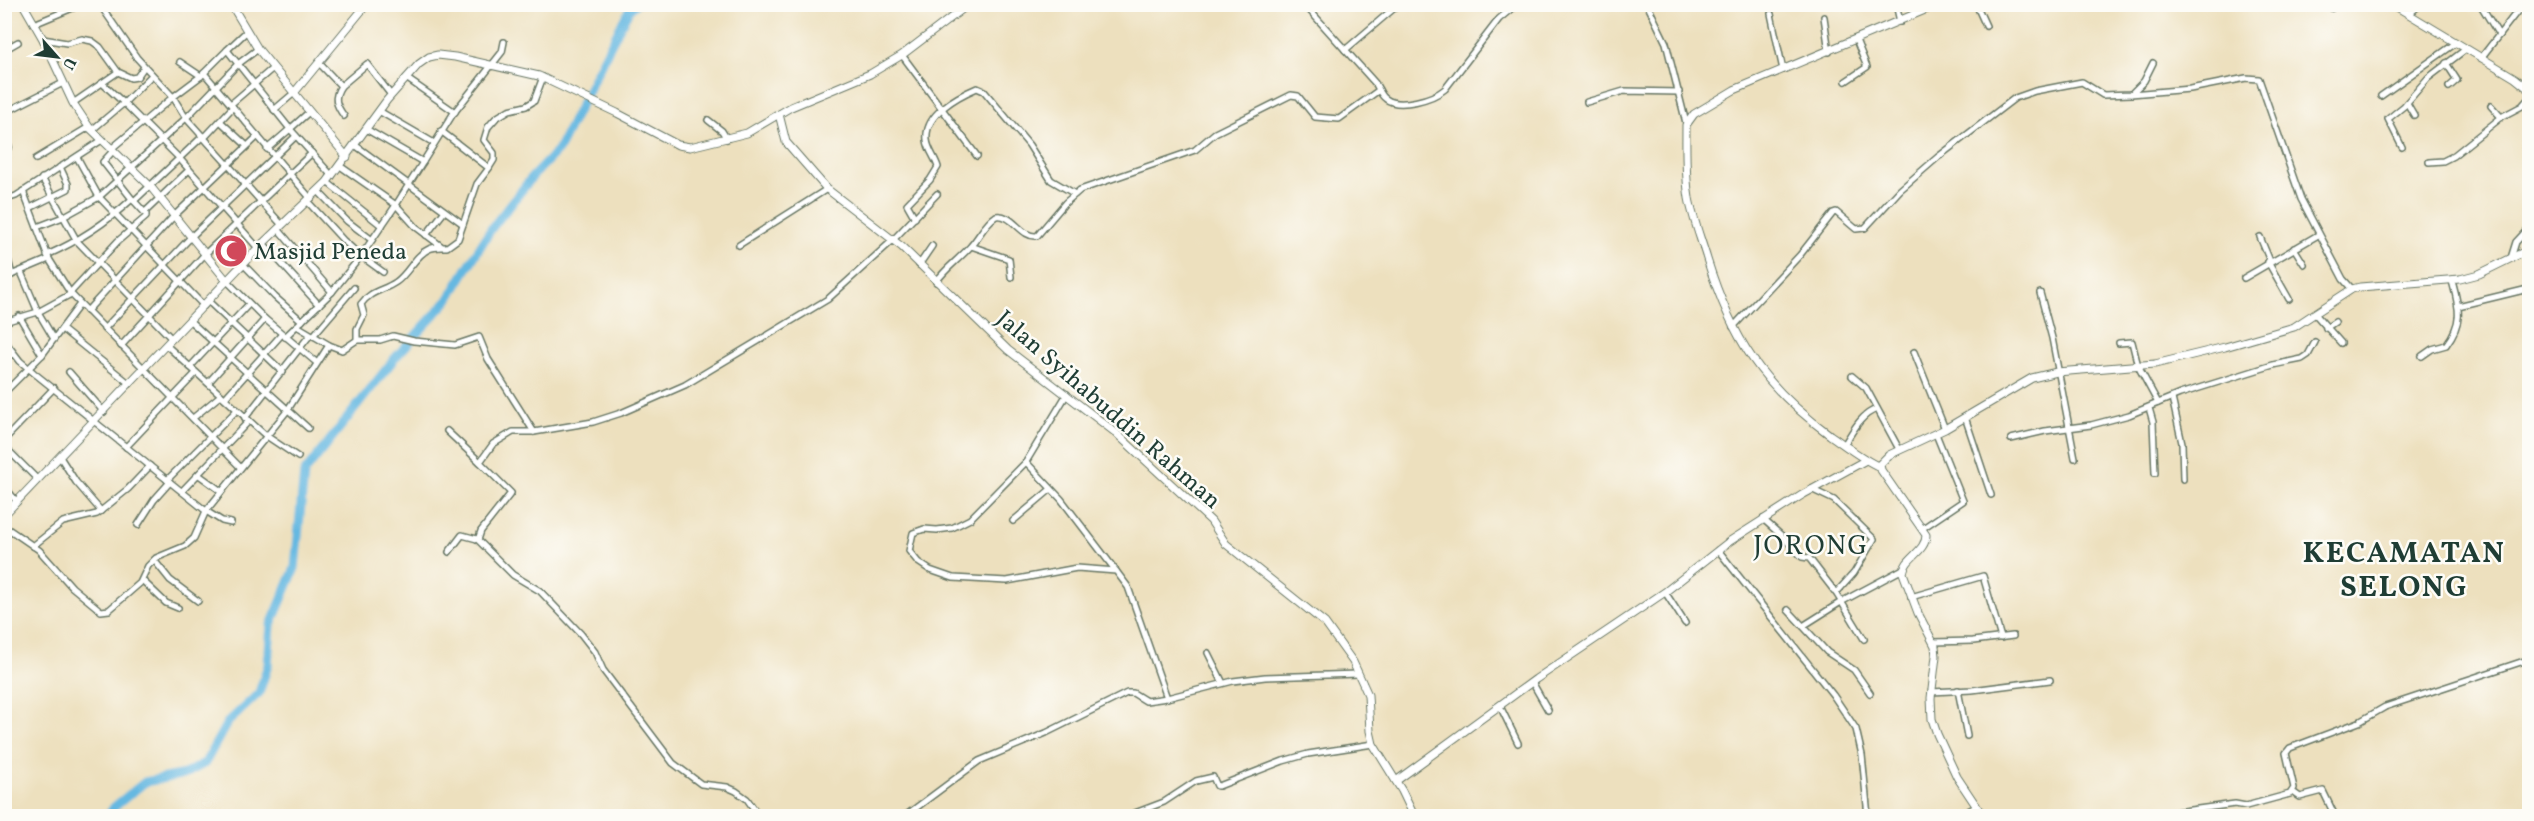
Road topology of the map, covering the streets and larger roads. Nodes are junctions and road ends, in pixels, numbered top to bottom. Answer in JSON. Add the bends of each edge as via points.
{"nodes":[{"id":1,"x":32,"y":4,"type":"edge"},
{"id":2,"x":82,"y":4,"type":"edge"},
{"id":3,"x":231,"y":4,"type":"edge"},
{"id":4,"x":367,"y":4,"type":"edge"},
{"id":5,"x":969,"y":4,"type":"edge"},
{"id":6,"x":1304,"y":4,"type":"edge"},
{"id":7,"x":1399,"y":4,"type":"edge"},
{"id":8,"x":1647,"y":4,"type":"edge"},
{"id":9,"x":1896,"y":4,"type":"edge"},
{"id":10,"x":1939,"y":4,"type":"edge"},
{"id":11,"x":1976,"y":4,"type":"edge"},
{"id":12,"x":2392,"y":4,"type":"edge"},
{"id":13,"x":2421,"y":4,"type":"edge"},
{"id":14,"x":2480,"y":4,"type":"edge"},
{"id":15,"x":2523,"y":4,"type":"edge"},
{"id":16,"x":1514,"y":5,"type":"edge"},
{"id":17,"x":24,"y":7,"type":"edge"},
{"id":18,"x":1925,"y":7,"type":"edge"},
{"id":19,"x":102,"y":9,"type":"dead end"},
{"id":20,"x":1771,"y":14,"type":"dead end"},
{"id":21,"x":2409,"y":14,"type":"junction"},
{"id":22,"x":1824,"y":17,"type":"dead end"},
{"id":23,"x":1900,"y":22,"type":"junction"},
{"id":24,"x":34,"y":24,"type":"junction"},
{"id":25,"x":1986,"y":26,"type":"dead end"},
{"id":26,"x":246,"y":32,"type":"junction"},
{"id":27,"x":2499,"y":35,"type":"junction"},
{"id":28,"x":44,"y":39,"type":"junction"},
{"id":29,"x":1856,"y":40,"type":"junction"},
{"id":30,"x":18,"y":42,"type":"dead end"},
{"id":31,"x":504,"y":42,"type":"dead end"},
{"id":32,"x":2456,"y":43,"type":"junction"},
{"id":33,"x":258,"y":48,"type":"junction"},
{"id":34,"x":2466,"y":49,"type":"junction"},
{"id":35,"x":4,"y":50,"type":"edge"},
{"id":36,"x":227,"y":50,"type":"junction"},
{"id":37,"x":1345,"y":50,"type":"junction"},
{"id":38,"x":1829,"y":52,"type":"junction"},
{"id":39,"x":902,"y":55,"type":"junction"},
{"id":40,"x":2481,"y":58,"type":"junction"},
{"id":41,"x":180,"y":62,"type":"dead end"},
{"id":42,"x":319,"y":63,"type":"junction"},
{"id":43,"x":2153,"y":63,"type":"dead end"},
{"id":44,"x":2446,"y":63,"type":"junction"},
{"id":45,"x":238,"y":64,"type":"junction"},
{"id":46,"x":144,"y":67,"type":"junction"},
{"id":47,"x":492,"y":67,"type":"junction"},
{"id":48,"x":273,"y":68,"type":"junction"},
{"id":49,"x":1782,"y":70,"type":"junction"},
{"id":50,"x":118,"y":72,"type":"junction"},
{"id":51,"x":202,"y":74,"type":"junction"},
{"id":52,"x":152,"y":75,"type":"junction"},
{"id":53,"x":543,"y":77,"type":"junction"},
{"id":54,"x":406,"y":78,"type":"junction"},
{"id":55,"x":1846,"y":81,"type":"dead end"},
{"id":56,"x":63,"y":83,"type":"junction"},
{"id":57,"x":102,"y":83,"type":"junction"},
{"id":58,"x":254,"y":83,"type":"junction"},
{"id":59,"x":341,"y":86,"type":"junction"},
{"id":60,"x":216,"y":87,"type":"junction"},
{"id":61,"x":2450,"y":87,"type":"dead end"},
{"id":62,"x":1379,"y":90,"type":"junction"},
{"id":63,"x":2529,"y":90,"type":"edge"},
{"id":64,"x":1679,"y":92,"type":"junction"},
{"id":65,"x":294,"y":93,"type":"junction"},
{"id":66,"x":2131,"y":94,"type":"junction"},
{"id":67,"x":391,"y":95,"type":"junction"},
{"id":68,"x":2381,"y":96,"type":"dead end"},
{"id":69,"x":172,"y":97,"type":"junction"},
{"id":70,"x":2529,"y":97,"type":"edge"},
{"id":71,"x":1587,"y":102,"type":"dead end"},
{"id":72,"x":73,"y":103,"type":"junction"},
{"id":73,"x":2407,"y":103,"type":"junction"},
{"id":74,"x":124,"y":104,"type":"junction"},
{"id":75,"x":232,"y":106,"type":"junction"},
{"id":76,"x":2492,"y":106,"type":"dead end"},
{"id":77,"x":274,"y":110,"type":"junction"},
{"id":78,"x":379,"y":111,"type":"junction"},
{"id":79,"x":455,"y":111,"type":"junction"},
{"id":80,"x":942,"y":111,"type":"junction"},
{"id":81,"x":4,"y":112,"type":"edge"},
{"id":82,"x":309,"y":112,"type":"junction"},
{"id":83,"x":779,"y":114,"type":"junction"},
{"id":84,"x":344,"y":116,"type":"dead end"},
{"id":85,"x":2414,"y":116,"type":"dead end"},
{"id":86,"x":186,"y":117,"type":"junction"},
{"id":87,"x":2501,"y":117,"type":"junction"},
{"id":88,"x":708,"y":120,"type":"dead end"},
{"id":89,"x":220,"y":121,"type":"junction"},
{"id":90,"x":143,"y":122,"type":"junction"},
{"id":91,"x":1686,"y":123,"type":"junction"},
{"id":92,"x":91,"y":129,"type":"junction"},
{"id":93,"x":290,"y":129,"type":"junction"},
{"id":94,"x":366,"y":129,"type":"junction"},
{"id":95,"x":441,"y":131,"type":"junction"},
{"id":96,"x":258,"y":136,"type":"junction"},
{"id":97,"x":296,"y":136,"type":"junction"},
{"id":98,"x":203,"y":137,"type":"junction"},
{"id":99,"x":162,"y":139,"type":"junction"},
{"id":100,"x":727,"y":139,"type":"junction"},
{"id":101,"x":4,"y":140,"type":"edge"},
{"id":102,"x":102,"y":140,"type":"junction"},
{"id":103,"x":434,"y":143,"type":"junction"},
{"id":104,"x":355,"y":145,"type":"junction"},
{"id":105,"x":247,"y":146,"type":"junction"},
{"id":106,"x":9,"y":147,"type":"dead end"},
{"id":107,"x":2402,"y":147,"type":"dead end"},
{"id":108,"x":267,"y":149,"type":"junction"},
{"id":109,"x":112,"y":150,"type":"junction"},
{"id":110,"x":312,"y":153,"type":"junction"},
{"id":111,"x":977,"y":156,"type":"dead end"},
{"id":112,"x":273,"y":157,"type":"junction"},
{"id":113,"x":347,"y":157,"type":"junction"},
{"id":114,"x":77,"y":158,"type":"junction"},
{"id":115,"x":179,"y":158,"type":"junction"},
{"id":116,"x":36,"y":159,"type":"dead end"},
{"id":117,"x":423,"y":162,"type":"junction"},
{"id":118,"x":2429,"y":162,"type":"dead end"},
{"id":119,"x":228,"y":165,"type":"junction"},
{"id":120,"x":340,"y":166,"type":"junction"},
{"id":121,"x":60,"y":167,"type":"junction"},
{"id":122,"x":132,"y":167,"type":"junction"},
{"id":123,"x":489,"y":168,"type":"junction"},
{"id":124,"x":189,"y":170,"type":"junction"},
{"id":125,"x":289,"y":174,"type":"junction"},
{"id":126,"x":42,"y":178,"type":"junction"},
{"id":127,"x":330,"y":179,"type":"junction"},
{"id":128,"x":117,"y":182,"type":"junction"},
{"id":129,"x":410,"y":183,"type":"junction"},
{"id":130,"x":244,"y":184,"type":"junction"},
{"id":131,"x":150,"y":186,"type":"junction"},
{"id":132,"x":205,"y":187,"type":"junction"},
{"id":133,"x":827,"y":189,"type":"junction"},
{"id":134,"x":23,"y":191,"type":"junction"},
{"id":135,"x":318,"y":191,"type":"junction"},
{"id":136,"x":937,"y":194,"type":"dead end"},
{"id":137,"x":1075,"y":194,"type":"junction"},
{"id":138,"x":99,"y":197,"type":"junction"},
{"id":139,"x":53,"y":198,"type":"junction"},
{"id":140,"x":160,"y":199,"type":"junction"},
{"id":141,"x":4,"y":200,"type":"edge"},
{"id":142,"x":133,"y":200,"type":"junction"},
{"id":143,"x":309,"y":200,"type":"junction"},
{"id":144,"x":260,"y":202,"type":"junction"},
{"id":145,"x":396,"y":205,"type":"junction"},
{"id":146,"x":221,"y":207,"type":"junction"},
{"id":147,"x":30,"y":208,"type":"junction"},
{"id":148,"x":145,"y":212,"type":"junction"},
{"id":149,"x":444,"y":212,"type":"junction"},
{"id":150,"x":114,"y":215,"type":"junction"},
{"id":151,"x":174,"y":216,"type":"junction"},
{"id":152,"x":63,"y":217,"type":"junction"},
{"id":153,"x":915,"y":218,"type":"junction"},
{"id":154,"x":462,"y":224,"type":"junction"},
{"id":155,"x":238,"y":225,"type":"junction"},
{"id":156,"x":382,"y":226,"type":"junction"},
{"id":157,"x":2529,"y":226,"type":"edge"},
{"id":158,"x":37,"y":227,"type":"junction"},
{"id":159,"x":280,"y":227,"type":"junction"},
{"id":160,"x":131,"y":230,"type":"junction"},
{"id":161,"x":2318,"y":234,"type":"junction"},
{"id":162,"x":426,"y":235,"type":"junction"},
{"id":163,"x":191,"y":237,"type":"junction"},
{"id":164,"x":2259,"y":237,"type":"dead end"},
{"id":165,"x":372,"y":240,"type":"junction"},
{"id":166,"x":892,"y":241,"type":"junction"},
{"id":167,"x":77,"y":242,"type":"junction"},
{"id":168,"x":739,"y":245,"type":"dead end"},
{"id":169,"x":147,"y":246,"type":"junction"},
{"id":170,"x":260,"y":246,"type":"junction"},
{"id":171,"x":932,"y":246,"type":"dead end"},
{"id":172,"x":971,"y":246,"type":"junction"},
{"id":173,"x":442,"y":247,"type":"junction"},
{"id":174,"x":5,"y":248,"type":"edge"},
{"id":175,"x":2294,"y":248,"type":"junction"},
{"id":176,"x":2529,"y":249,"type":"edge"},
{"id":177,"x":205,"y":254,"type":"junction"},
{"id":178,"x":361,"y":256,"type":"junction"},
{"id":179,"x":48,"y":257,"type":"junction"},
{"id":180,"x":2511,"y":258,"type":"junction"},
{"id":181,"x":2269,"y":261,"type":"junction"},
{"id":182,"x":97,"y":264,"type":"junction"},
{"id":183,"x":165,"y":264,"type":"junction"},
{"id":184,"x":243,"y":264,"type":"junction"},
{"id":185,"x":2304,"y":264,"type":"dead end"},
{"id":186,"x":919,"y":265,"type":"junction"},
{"id":187,"x":21,"y":272,"type":"junction"},
{"id":188,"x":383,"y":272,"type":"dead end"},
{"id":189,"x":12,"y":275,"type":"junction"},
{"id":190,"x":1011,"y":277,"type":"dead end"},
{"id":191,"x":4,"y":278,"type":"edge"},
{"id":192,"x":2244,"y":278,"type":"dead end"},
{"id":193,"x":227,"y":281,"type":"junction"},
{"id":194,"x":2452,"y":281,"type":"junction"},
{"id":195,"x":115,"y":282,"type":"junction"},
{"id":196,"x":181,"y":282,"type":"junction"},
{"id":197,"x":936,"y":282,"type":"junction"},
{"id":198,"x":354,"y":288,"type":"dead end"},
{"id":199,"x":2352,"y":289,"type":"junction"},
{"id":200,"x":2528,"y":289,"type":"edge"},
{"id":201,"x":332,"y":292,"type":"junction"},
{"id":202,"x":71,"y":293,"type":"junction"},
{"id":203,"x":2040,"y":293,"type":"dead end"},
{"id":204,"x":132,"y":298,"type":"junction"},
{"id":205,"x":2289,"y":299,"type":"dead end"},
{"id":206,"x":249,"y":303,"type":"junction"},
{"id":207,"x":80,"y":304,"type":"junction"},
{"id":208,"x":206,"y":304,"type":"junction"},
{"id":209,"x":320,"y":305,"type":"junction"},
{"id":210,"x":2458,"y":306,"type":"junction"},
{"id":211,"x":87,"y":311,"type":"junction"},
{"id":212,"x":38,"y":312,"type":"junction"},
{"id":213,"x":2316,"y":315,"type":"junction"},
{"id":214,"x":19,"y":316,"type":"junction"},
{"id":215,"x":150,"y":316,"type":"junction"},
{"id":216,"x":265,"y":319,"type":"junction"},
{"id":217,"x":190,"y":321,"type":"junction"},
{"id":218,"x":302,"y":321,"type":"junction"},
{"id":219,"x":4,"y":322,"type":"edge"},
{"id":220,"x":2335,"y":322,"type":"dead end"},
{"id":221,"x":231,"y":323,"type":"junction"},
{"id":222,"x":297,"y":326,"type":"junction"},
{"id":223,"x":1732,"y":327,"type":"junction"},
{"id":224,"x":62,"y":328,"type":"junction"},
{"id":225,"x":2326,"y":328,"type":"junction"},
{"id":226,"x":104,"y":329,"type":"junction"},
{"id":227,"x":284,"y":336,"type":"junction"},
{"id":228,"x":311,"y":336,"type":"junction"},
{"id":229,"x":247,"y":338,"type":"junction"},
{"id":230,"x":54,"y":339,"type":"junction"},
{"id":231,"x":172,"y":339,"type":"junction"},
{"id":232,"x":4,"y":340,"type":"edge"},
{"id":233,"x":357,"y":340,"type":"junction"},
{"id":234,"x":213,"y":342,"type":"junction"},
{"id":235,"x":2315,"y":342,"type":"dead end"},
{"id":236,"x":2119,"y":343,"type":"dead end"},
{"id":237,"x":2341,"y":343,"type":"dead end"},
{"id":238,"x":166,"y":345,"type":"junction"},
{"id":239,"x":329,"y":345,"type":"junction"},
{"id":240,"x":121,"y":346,"type":"junction"},
{"id":241,"x":299,"y":350,"type":"junction"},
{"id":242,"x":1914,"y":352,"type":"dead end"},
{"id":243,"x":13,"y":354,"type":"junction"},
{"id":244,"x":264,"y":354,"type":"junction"},
{"id":245,"x":42,"y":355,"type":"junction"},
{"id":246,"x":2422,"y":356,"type":"dead end"},
{"id":247,"x":4,"y":358,"type":"edge"},
{"id":248,"x":230,"y":358,"type":"junction"},
{"id":249,"x":317,"y":363,"type":"junction"},
{"id":250,"x":2138,"y":366,"type":"junction"},
{"id":251,"x":190,"y":367,"type":"junction"},
{"id":252,"x":144,"y":368,"type":"junction"},
{"id":253,"x":30,"y":369,"type":"junction"},
{"id":254,"x":69,"y":372,"type":"dead end"},
{"id":255,"x":283,"y":372,"type":"junction"},
{"id":256,"x":2059,"y":372,"type":"junction"},
{"id":257,"x":196,"y":373,"type":"junction"},
{"id":258,"x":248,"y":374,"type":"junction"},
{"id":259,"x":1852,"y":376,"type":"dead end"},
{"id":260,"x":4,"y":382,"type":"edge"},
{"id":261,"x":208,"y":383,"type":"junction"},
{"id":262,"x":130,"y":384,"type":"junction"},
{"id":263,"x":10,"y":388,"type":"junction"},
{"id":264,"x":54,"y":388,"type":"junction"},
{"id":265,"x":266,"y":392,"type":"junction"},
{"id":266,"x":4,"y":393,"type":"edge"},
{"id":267,"x":1067,"y":394,"type":"junction"},
{"id":268,"x":223,"y":397,"type":"junction"},
{"id":269,"x":2172,"y":398,"type":"junction"},
{"id":270,"x":172,"y":399,"type":"junction"},
{"id":271,"x":2158,"y":403,"type":"junction"},
{"id":272,"x":2149,"y":408,"type":"junction"},
{"id":273,"x":1877,"y":409,"type":"junction"},
{"id":274,"x":237,"y":410,"type":"junction"},
{"id":275,"x":287,"y":411,"type":"junction"},
{"id":276,"x":104,"y":412,"type":"junction"},
{"id":277,"x":1965,"y":417,"type":"junction"},
{"id":278,"x":192,"y":418,"type":"junction"},
{"id":279,"x":247,"y":419,"type":"junction"},
{"id":280,"x":95,"y":421,"type":"junction"},
{"id":281,"x":308,"y":428,"type":"dead end"},
{"id":282,"x":2070,"y":428,"type":"junction"},
{"id":283,"x":1945,"y":429,"type":"junction"},
{"id":284,"x":447,"y":431,"type":"dead end"},
{"id":285,"x":534,"y":432,"type":"junction"},
{"id":286,"x":1936,"y":434,"type":"junction"},
{"id":287,"x":211,"y":435,"type":"junction"},
{"id":288,"x":265,"y":435,"type":"junction"},
{"id":289,"x":2011,"y":439,"type":"dead end"},
{"id":290,"x":4,"y":440,"type":"edge"},
{"id":291,"x":1844,"y":445,"type":"junction"},
{"id":292,"x":4,"y":446,"type":"edge"},
{"id":293,"x":126,"y":447,"type":"junction"},
{"id":294,"x":224,"y":449,"type":"junction"},
{"id":295,"x":1899,"y":449,"type":"junction"},
{"id":296,"x":60,"y":457,"type":"junction"},
{"id":297,"x":298,"y":458,"type":"dead end"},
{"id":298,"x":2075,"y":458,"type":"dead end"},
{"id":299,"x":1866,"y":460,"type":"junction"},
{"id":300,"x":480,"y":462,"type":"junction"},
{"id":301,"x":1026,"y":462,"type":"junction"},
{"id":302,"x":150,"y":466,"type":"junction"},
{"id":303,"x":240,"y":467,"type":"junction"},
{"id":304,"x":1880,"y":467,"type":"junction"},
{"id":305,"x":2155,"y":472,"type":"dead end"},
{"id":306,"x":199,"y":475,"type":"junction"},
{"id":307,"x":2183,"y":479,"type":"dead end"},
{"id":308,"x":38,"y":480,"type":"junction"},
{"id":309,"x":168,"y":481,"type":"junction"},
{"id":310,"x":4,"y":486,"type":"edge"},
{"id":311,"x":1051,"y":489,"type":"junction"},
{"id":312,"x":1811,"y":489,"type":"junction"},
{"id":313,"x":182,"y":491,"type":"junction"},
{"id":314,"x":221,"y":491,"type":"junction"},
{"id":315,"x":1990,"y":495,"type":"dead end"},
{"id":316,"x":16,"y":501,"type":"junction"},
{"id":317,"x":101,"y":511,"type":"junction"},
{"id":318,"x":206,"y":511,"type":"junction"},
{"id":319,"x":4,"y":515,"type":"edge"},
{"id":320,"x":1763,"y":519,"type":"junction"},
{"id":321,"x":1013,"y":521,"type":"dead end"},
{"id":322,"x":231,"y":523,"type":"dead end"},
{"id":323,"x":138,"y":525,"type":"dead end"},
{"id":324,"x":4,"y":526,"type":"edge"},
{"id":325,"x":1923,"y":528,"type":"junction"},
{"id":326,"x":477,"y":539,"type":"junction"},
{"id":327,"x":2529,"y":545,"type":"edge"},
{"id":328,"x":33,"y":546,"type":"junction"},
{"id":329,"x":1718,"y":550,"type":"junction"},
{"id":330,"x":448,"y":552,"type":"dead end"},
{"id":331,"x":2529,"y":555,"type":"edge"},
{"id":332,"x":154,"y":560,"type":"junction"},
{"id":333,"x":1903,"y":569,"type":"junction"},
{"id":334,"x":1116,"y":571,"type":"junction"},
{"id":335,"x":142,"y":580,"type":"junction"},
{"id":336,"x":1665,"y":592,"type":"junction"},
{"id":337,"x":1836,"y":593,"type":"junction"},
{"id":338,"x":1911,"y":597,"type":"junction"},
{"id":339,"x":198,"y":601,"type":"dead end"},
{"id":340,"x":1841,"y":602,"type":"junction"},
{"id":341,"x":178,"y":608,"type":"dead end"},
{"id":342,"x":1788,"y":610,"type":"dead end"},
{"id":343,"x":1685,"y":623,"type":"dead end"},
{"id":344,"x":1803,"y":626,"type":"junction"},
{"id":345,"x":2013,"y":636,"type":"dead end"},
{"id":346,"x":2001,"y":638,"type":"junction"},
{"id":347,"x":1864,"y":639,"type":"dead end"},
{"id":348,"x":1934,"y":642,"type":"junction"},
{"id":349,"x":1208,"y":653,"type":"dead end"},
{"id":350,"x":2529,"y":659,"type":"edge"},
{"id":351,"x":1358,"y":674,"type":"junction"},
{"id":352,"x":2050,"y":680,"type":"dead end"},
{"id":353,"x":1532,"y":682,"type":"junction"},
{"id":354,"x":1223,"y":683,"type":"junction"},
{"id":355,"x":1958,"y":690,"type":"junction"},
{"id":356,"x":1931,"y":692,"type":"junction"},
{"id":357,"x":1870,"y":693,"type":"dead end"},
{"id":358,"x":1167,"y":698,"type":"junction"},
{"id":359,"x":1500,"y":706,"type":"junction"},
{"id":360,"x":1548,"y":710,"type":"dead end"},
{"id":361,"x":1967,"y":736,"type":"dead end"},
{"id":362,"x":1518,"y":743,"type":"dead end"},
{"id":363,"x":1373,"y":744,"type":"junction"},
{"id":364,"x":1396,"y":781,"type":"junction"},
{"id":365,"x":2293,"y":792,"type":"junction"},
{"id":366,"x":1976,"y":807,"type":"junction"},
{"id":367,"x":759,"y":816,"type":"edge"},
{"id":368,"x":905,"y":816,"type":"edge"},
{"id":369,"x":1127,"y":816,"type":"edge"},
{"id":370,"x":1414,"y":816,"type":"edge"},
{"id":371,"x":1868,"y":816,"type":"edge"},
{"id":372,"x":1958,"y":816,"type":"edge"},
{"id":373,"x":1983,"y":816,"type":"edge"},
{"id":374,"x":2146,"y":816,"type":"edge"},
{"id":375,"x":2335,"y":816,"type":"edge"}],
"edges":[{"from":1,"to":17,"type":"street"},
{"from":2,"to":24,"type":"street"},
{"from":3,"to":26,"type":"street"},
{"from":4,"to":42,"type":"street"},
{"from":5,"to":39,"type":"street"},
{"from":6,"to":37,"type":"street"},
{"from":7,"to":37,"type":"street"},
{"from":8,"to":64,"type":"street","via":[[1666,43]]},
{"from":9,"to":23,"type":"street"},
{"from":10,"to":18,"type":"street"},
{"from":11,"to":25,"type":"street"},
{"from":12,"to":21,"type":"street"},
{"from":13,"to":21,"type":"street"},
{"from":14,"to":27,"type":"street"},
{"from":15,"to":27,"type":"street"},
{"from":16,"to":62,"type":"street","via":[[1441,93],[1398,104],[1387,100]]},
{"from":17,"to":24,"type":"street"},
{"from":18,"to":23,"type":"street"},
{"from":19,"to":46,"type":"street"},
{"from":20,"to":49,"type":"street"},
{"from":21,"to":32,"type":"street"},
{"from":22,"to":38,"type":"street"},
{"from":23,"to":29,"type":"street"},
{"from":24,"to":28,"type":"street"},
{"from":26,"to":33,"type":"street"},
{"from":26,"to":36,"type":"street"},
{"from":27,"to":40,"type":"street"},
{"from":28,"to":50,"type":"street","via":[[67,43],[92,41]]},
{"from":28,"to":56,"type":"street"},
{"from":29,"to":38,"type":"street"},
{"from":29,"to":55,"type":"street","via":[[1867,68]]},
{"from":30,"to":35,"type":"street"},
{"from":31,"to":47,"type":"street","via":[[504,49]]},
{"from":32,"to":34,"type":"street"},
{"from":32,"to":68,"type":"street"},
{"from":33,"to":45,"type":"street"},
{"from":33,"to":48,"type":"street"},
{"from":34,"to":40,"type":"street"},
{"from":34,"to":44,"type":"street"},
{"from":36,"to":45,"type":"street"},
{"from":36,"to":51,"type":"street"},
{"from":37,"to":62,"type":"street"},
{"from":38,"to":49,"type":"street"},
{"from":39,"to":80,"type":"street"},
{"from":39,"to":83,"type":"street","via":[[854,82]]},
{"from":40,"to":63,"type":"street"},
{"from":41,"to":51,"type":"street"},
{"from":42,"to":59,"type":"street"},
{"from":42,"to":65,"type":"street"},
{"from":43,"to":66,"type":"street","via":[[2144,81]]},
{"from":44,"to":61,"type":"street","via":[[2457,80]]},
{"from":44,"to":73,"type":"street","via":[[2424,81]]},
{"from":45,"to":58,"type":"street"},
{"from":45,"to":60,"type":"street"},
{"from":46,"to":50,"type":"street","via":[[134,79]]},
{"from":46,"to":52,"type":"street"},
{"from":47,"to":53,"type":"street"},
{"from":47,"to":54,"type":"street","via":[[438,55],[425,59]]},
{"from":47,"to":79,"type":"street"},
{"from":48,"to":58,"type":"street"},
{"from":48,"to":65,"type":"street"},
{"from":49,"to":91,"type":"street","via":[[1722,96]]},
{"from":50,"to":57,"type":"street"},
{"from":51,"to":60,"type":"street"},
{"from":51,"to":69,"type":"street"},
{"from":52,"to":69,"type":"street"},
{"from":52,"to":74,"type":"street"},
{"from":53,"to":100,"type":"street","via":[[682,147]]},
{"from":53,"to":123,"type":"street","via":[[534,101],[502,113],[488,127],[484,140],[494,153]]},
{"from":54,"to":67,"type":"street"},
{"from":54,"to":79,"type":"street"},
{"from":56,"to":72,"type":"street"},
{"from":56,"to":81,"type":"street"},
{"from":57,"to":72,"type":"street"},
{"from":57,"to":74,"type":"street"},
{"from":58,"to":75,"type":"street"},
{"from":58,"to":77,"type":"street"},
{"from":59,"to":67,"type":"street","via":[[366,64]]},
{"from":59,"to":84,"type":"street","via":[[335,98]]},
{"from":60,"to":75,"type":"street"},
{"from":60,"to":86,"type":"street"},
{"from":62,"to":137,"type":"street","via":[[1336,119],[1315,117],[1298,96],[1291,95],[1215,134],[1195,150],[1096,183]]},
{"from":64,"to":71,"type":"street","via":[[1624,91]]},
{"from":64,"to":91,"type":"street"},
{"from":65,"to":77,"type":"street"},
{"from":65,"to":82,"type":"street"},
{"from":66,"to":161,"type":"street","via":[[2190,89],[2246,78],[2259,80],[2301,199]]},
{"from":66,"to":223,"type":"street","via":[[2103,95],[2082,82],[2015,98],[1930,163],[1865,228],[1856,229],[1833,213],[1800,255]]},
{"from":67,"to":78,"type":"street"},
{"from":69,"to":86,"type":"street"},
{"from":69,"to":90,"type":"street"},
{"from":70,"to":87,"type":"street","via":[[2522,106]]},
{"from":72,"to":92,"type":"street"},
{"from":73,"to":85,"type":"street"},
{"from":73,"to":107,"type":"street","via":[[2388,119]]},
{"from":74,"to":90,"type":"street"},
{"from":74,"to":92,"type":"street"},
{"from":75,"to":89,"type":"street"},
{"from":75,"to":96,"type":"street"},
{"from":76,"to":87,"type":"street"},
{"from":77,"to":93,"type":"street"},
{"from":78,"to":94,"type":"street"},
{"from":78,"to":103,"type":"street"},
{"from":79,"to":95,"type":"street"},
{"from":80,"to":111,"type":"street"},
{"from":80,"to":137,"type":"street","via":[[959,97],[980,89],[1029,145],[1052,180]]},
{"from":80,"to":153,"type":"street","via":[[927,134],[937,169],[907,204]]},
{"from":82,"to":93,"type":"street"},
{"from":82,"to":113,"type":"street"},
{"from":83,"to":100,"type":"street","via":[[759,128]]},
{"from":83,"to":133,"type":"street","name":"Jalan Syihabuddin Rahman","via":[[786,142]]},
{"from":86,"to":98,"type":"street"},
{"from":86,"to":99,"type":"street"},
{"from":87,"to":118,"type":"street","via":[[2453,156]]},
{"from":88,"to":100,"type":"street"},
{"from":89,"to":98,"type":"street"},
{"from":89,"to":105,"type":"street"},
{"from":90,"to":99,"type":"street"},
{"from":90,"to":109,"type":"street"},
{"from":91,"to":223,"type":"street","via":[[1689,198]]},
{"from":92,"to":102,"type":"street"},
{"from":92,"to":116,"type":"street"},
{"from":93,"to":97,"type":"street"},
{"from":93,"to":108,"type":"street"},
{"from":94,"to":104,"type":"street"},
{"from":94,"to":117,"type":"street"},
{"from":95,"to":103,"type":"street"},
{"from":95,"to":123,"type":"street"},
{"from":96,"to":105,"type":"street"},
{"from":96,"to":108,"type":"street"},
{"from":97,"to":110,"type":"street"},
{"from":97,"to":112,"type":"street"},
{"from":98,"to":115,"type":"street"},
{"from":98,"to":119,"type":"street"},
{"from":99,"to":115,"type":"street"},
{"from":99,"to":122,"type":"street"},
{"from":101,"to":106,"type":"street"},
{"from":102,"to":109,"type":"street"},
{"from":102,"to":114,"type":"street"},
{"from":103,"to":117,"type":"street"},
{"from":104,"to":113,"type":"street"},
{"from":104,"to":129,"type":"street"},
{"from":105,"to":119,"type":"street"},
{"from":108,"to":112,"type":"street"},
{"from":109,"to":122,"type":"street"},
{"from":109,"to":128,"type":"street","via":[[103,162]]},
{"from":110,"to":125,"type":"street"},
{"from":110,"to":127,"type":"street"},
{"from":112,"to":125,"type":"street"},
{"from":112,"to":130,"type":"street"},
{"from":113,"to":120,"type":"street"},
{"from":114,"to":121,"type":"street"},
{"from":114,"to":138,"type":"street"},
{"from":115,"to":124,"type":"street"},
{"from":115,"to":131,"type":"street"},
{"from":117,"to":129,"type":"street"},
{"from":119,"to":130,"type":"street"},
{"from":119,"to":132,"type":"street"},
{"from":120,"to":127,"type":"street"},
{"from":120,"to":145,"type":"street"},
{"from":121,"to":126,"type":"street"},
{"from":121,"to":139,"type":"street","via":[[69,188]]},
{"from":122,"to":128,"type":"street"},
{"from":122,"to":131,"type":"street"},
{"from":123,"to":154,"type":"street","via":[[479,180]]},
{"from":124,"to":132,"type":"street"},
{"from":124,"to":140,"type":"street"},
{"from":125,"to":143,"type":"street"},
{"from":125,"to":144,"type":"street"},
{"from":126,"to":134,"type":"street"},
{"from":126,"to":139,"type":"street"},
{"from":127,"to":135,"type":"street"},
{"from":127,"to":156,"type":"street"},
{"from":128,"to":138,"type":"street"},
{"from":128,"to":142,"type":"street"},
{"from":129,"to":145,"type":"street"},
{"from":129,"to":149,"type":"street"},
{"from":130,"to":144,"type":"street"},
{"from":130,"to":146,"type":"street"},
{"from":131,"to":140,"type":"street"},
{"from":131,"to":142,"type":"street"},
{"from":132,"to":146,"type":"street"},
{"from":132,"to":151,"type":"street"},
{"from":133,"to":166,"type":"street","name":"Jalan Syihabuddin Rahman"},
{"from":133,"to":168,"type":"street"},
{"from":134,"to":141,"type":"street"},
{"from":134,"to":147,"type":"street"},
{"from":135,"to":143,"type":"street"},
{"from":135,"to":165,"type":"street"},
{"from":136,"to":153,"type":"street"},
{"from":137,"to":172,"type":"street","via":[[1037,236],[1030,236],[1000,215],[989,222]]},
{"from":138,"to":150,"type":"street"},
{"from":138,"to":152,"type":"street"},
{"from":139,"to":147,"type":"street"},
{"from":139,"to":152,"type":"street"},
{"from":140,"to":148,"type":"street"},
{"from":140,"to":151,"type":"street"},
{"from":142,"to":148,"type":"street"},
{"from":142,"to":150,"type":"street"},
{"from":143,"to":159,"type":"street"},
{"from":143,"to":178,"type":"street"},
{"from":144,"to":155,"type":"street"},
{"from":144,"to":159,"type":"street"},
{"from":145,"to":156,"type":"street"},
{"from":145,"to":162,"type":"street"},
{"from":146,"to":155,"type":"street"},
{"from":146,"to":163,"type":"street"},
{"from":147,"to":158,"type":"street"},
{"from":148,"to":160,"type":"street","via":[[146,217]]},
{"from":149,"to":154,"type":"street"},
{"from":149,"to":162,"type":"street"},
{"from":150,"to":160,"type":"street"},
{"from":150,"to":167,"type":"street"},
{"from":151,"to":163,"type":"street"},
{"from":151,"to":169,"type":"street"},
{"from":152,"to":158,"type":"street"},
{"from":152,"to":167,"type":"street"},
{"from":153,"to":166,"type":"street"},
{"from":154,"to":173,"type":"street","via":[[455,243]]},
{"from":155,"to":170,"type":"street"},
{"from":155,"to":177,"type":"street"},
{"from":156,"to":165,"type":"street"},
{"from":157,"to":180,"type":"street","via":[[2516,242]]},
{"from":158,"to":179,"type":"street"},
{"from":159,"to":170,"type":"street"},
{"from":159,"to":201,"type":"street"},
{"from":160,"to":169,"type":"street"},
{"from":160,"to":182,"type":"street"},
{"from":161,"to":175,"type":"street"},
{"from":161,"to":199,"type":"street"},
{"from":162,"to":173,"type":"street"},
{"from":163,"to":177,"type":"street"},
{"from":163,"to":183,"type":"street"},
{"from":164,"to":181,"type":"street"},
{"from":165,"to":178,"type":"street"},
{"from":166,"to":186,"type":"street","name":"Jalan Syihabuddin Rahman"},
{"from":166,"to":285,"type":"street","via":[[822,304],[676,391],[601,420]]},
{"from":167,"to":179,"type":"street"},
{"from":167,"to":182,"type":"street"},
{"from":169,"to":183,"type":"street"},
{"from":169,"to":195,"type":"street"},
{"from":170,"to":184,"type":"street"},
{"from":170,"to":209,"type":"street"},
{"from":171,"to":186,"type":"street"},
{"from":172,"to":190,"type":"street","via":[[1009,259]]},
{"from":172,"to":197,"type":"street"},
{"from":173,"to":233,"type":"street","via":[[427,250],[396,282],[366,298],[361,304],[364,315]]},
{"from":174,"to":189,"type":"street"},
{"from":175,"to":181,"type":"street"},
{"from":175,"to":185,"type":"street"},
{"from":176,"to":180,"type":"street"},
{"from":177,"to":193,"type":"street"},
{"from":177,"to":196,"type":"street"},
{"from":178,"to":188,"type":"street"},
{"from":178,"to":201,"type":"street"},
{"from":179,"to":187,"type":"street"},
{"from":179,"to":202,"type":"street"},
{"from":180,"to":194,"type":"street","via":[[2479,274]]},
{"from":181,"to":192,"type":"street"},
{"from":181,"to":205,"type":"street"},
{"from":182,"to":195,"type":"street"},
{"from":182,"to":202,"type":"street"},
{"from":183,"to":196,"type":"street"},
{"from":183,"to":204,"type":"street"},
{"from":184,"to":193,"type":"street"},
{"from":184,"to":218,"type":"street"},
{"from":186,"to":197,"type":"street","name":"Jalan Syihabuddin Rahman"},
{"from":187,"to":189,"type":"street"},
{"from":187,"to":212,"type":"street"},
{"from":189,"to":191,"type":"street"},
{"from":193,"to":206,"type":"street"},
{"from":193,"to":208,"type":"street"},
{"from":194,"to":199,"type":"street"},
{"from":194,"to":210,"type":"street"},
{"from":195,"to":204,"type":"street"},
{"from":195,"to":211,"type":"street"},
{"from":196,"to":208,"type":"street"},
{"from":196,"to":215,"type":"street"},
{"from":197,"to":267,"type":"street","name":"Jalan Syihabuddin Rahman","via":[[1008,350]]},
{"from":198,"to":228,"type":"street"},
{"from":199,"to":213,"type":"street"},
{"from":200,"to":210,"type":"street"},
{"from":201,"to":209,"type":"street"},
{"from":202,"to":207,"type":"street"},
{"from":202,"to":212,"type":"street"},
{"from":203,"to":256,"type":"street"},
{"from":204,"to":215,"type":"street"},
{"from":204,"to":226,"type":"street"},
{"from":206,"to":216,"type":"street"},
{"from":206,"to":221,"type":"street"},
{"from":207,"to":211,"type":"street"},
{"from":207,"to":224,"type":"street"},
{"from":208,"to":217,"type":"street"},
{"from":208,"to":221,"type":"street"},
{"from":209,"to":218,"type":"street"},
{"from":210,"to":246,"type":"street","via":[[2459,319],[2452,337],[2446,345]]},
{"from":211,"to":226,"type":"street"},
{"from":212,"to":214,"type":"street"},
{"from":212,"to":230,"type":"street"},
{"from":213,"to":225,"type":"street"},
{"from":213,"to":250,"type":"street","via":[[2289,329],[2170,362]]},
{"from":214,"to":219,"type":"street"},
{"from":214,"to":245,"type":"street"},
{"from":215,"to":231,"type":"street"},
{"from":215,"to":240,"type":"street"},
{"from":216,"to":227,"type":"street"},
{"from":216,"to":229,"type":"street"},
{"from":217,"to":231,"type":"street"},
{"from":217,"to":234,"type":"street"},
{"from":218,"to":222,"type":"street"},
{"from":220,"to":225,"type":"street"},
{"from":221,"to":229,"type":"street"},
{"from":221,"to":234,"type":"street"},
{"from":222,"to":227,"type":"street"},
{"from":222,"to":228,"type":"street"},
{"from":223,"to":291,"type":"street","via":[[1753,361],[1790,404]]},
{"from":224,"to":230,"type":"street"},
{"from":224,"to":262,"type":"street"},
{"from":225,"to":237,"type":"street"},
{"from":226,"to":240,"type":"street"},
{"from":227,"to":241,"type":"street"},
{"from":227,"to":244,"type":"street"},
{"from":228,"to":239,"type":"street"},
{"from":228,"to":241,"type":"street"},
{"from":229,"to":244,"type":"street"},
{"from":229,"to":248,"type":"street"},
{"from":230,"to":245,"type":"street"},
{"from":231,"to":238,"type":"street"},
{"from":232,"to":243,"type":"street"},
{"from":233,"to":239,"type":"street","via":[[342,350]]},
{"from":233,"to":285,"type":"street","via":[[398,337],[455,345],[479,337],[488,359]]},
{"from":234,"to":248,"type":"street"},
{"from":234,"to":251,"type":"street"},
{"from":235,"to":269,"type":"street","via":[[2302,359]]},
{"from":236,"to":250,"type":"street","via":[[2132,342]]},
{"from":238,"to":251,"type":"street"},
{"from":238,"to":252,"type":"street"},
{"from":239,"to":249,"type":"street"},
{"from":240,"to":252,"type":"street"},
{"from":241,"to":249,"type":"street"},
{"from":241,"to":255,"type":"street"},
{"from":242,"to":283,"type":"street"},
{"from":243,"to":247,"type":"street"},
{"from":243,"to":253,"type":"street"},
{"from":244,"to":255,"type":"street"},
{"from":244,"to":258,"type":"street"},
{"from":245,"to":253,"type":"street"},
{"from":248,"to":258,"type":"street"},
{"from":248,"to":261,"type":"street"},
{"from":249,"to":275,"type":"street"},
{"from":250,"to":256,"type":"street"},
{"from":250,"to":271,"type":"street"},
{"from":251,"to":257,"type":"street"},
{"from":252,"to":262,"type":"street"},
{"from":252,"to":270,"type":"street"},
{"from":253,"to":263,"type":"street"},
{"from":253,"to":264,"type":"street"},
{"from":254,"to":276,"type":"street"},
{"from":255,"to":265,"type":"street"},
{"from":256,"to":277,"type":"street","via":[[2026,381]]},
{"from":256,"to":282,"type":"street"},
{"from":257,"to":261,"type":"street"},
{"from":257,"to":270,"type":"street"},
{"from":258,"to":265,"type":"street"},
{"from":258,"to":268,"type":"street"},
{"from":259,"to":273,"type":"street","via":[[1866,388]]},
{"from":260,"to":263,"type":"street"},
{"from":261,"to":268,"type":"street"},
{"from":262,"to":276,"type":"street"},
{"from":263,"to":266,"type":"street"},
{"from":264,"to":280,"type":"street"},
{"from":264,"to":290,"type":"street"},
{"from":265,"to":275,"type":"street"},
{"from":265,"to":279,"type":"street"},
{"from":267,"to":301,"type":"street"},
{"from":267,"to":351,"type":"street","name":"Jalan Syihabuddin Rahman","via":[[1116,433],[1211,521],[1226,544],[1325,623]]},
{"from":268,"to":274,"type":"street"},
{"from":268,"to":278,"type":"street"},
{"from":269,"to":271,"type":"street"},
{"from":269,"to":307,"type":"street","via":[[2182,443]]},
{"from":270,"to":278,"type":"street"},
{"from":270,"to":293,"type":"street"},
{"from":271,"to":272,"type":"street"},
{"from":272,"to":282,"type":"street"},
{"from":272,"to":305,"type":"street"},
{"from":273,"to":291,"type":"street","via":[[1870,411]]},
{"from":273,"to":295,"type":"street"},
{"from":274,"to":279,"type":"street"},
{"from":274,"to":287,"type":"street"},
{"from":275,"to":281,"type":"street"},
{"from":275,"to":288,"type":"street"},
{"from":276,"to":280,"type":"street"},
{"from":277,"to":283,"type":"street"},
{"from":277,"to":315,"type":"street"},
{"from":278,"to":287,"type":"street"},
{"from":279,"to":288,"type":"street"},
{"from":279,"to":294,"type":"street"},
{"from":280,"to":293,"type":"street"},
{"from":280,"to":296,"type":"street"},
{"from":282,"to":289,"type":"street"},
{"from":282,"to":298,"type":"street"},
{"from":283,"to":286,"type":"street"},
{"from":284,"to":300,"type":"street"},
{"from":285,"to":300,"type":"street","via":[[515,432],[503,437]]},
{"from":286,"to":295,"type":"street"},
{"from":286,"to":325,"type":"street","via":[[1963,501]]},
{"from":287,"to":294,"type":"street"},
{"from":287,"to":309,"type":"street"},
{"from":288,"to":297,"type":"street"},
{"from":288,"to":303,"type":"street"},
{"from":291,"to":299,"type":"street"},
{"from":292,"to":308,"type":"street"},
{"from":293,"to":302,"type":"street"},
{"from":294,"to":303,"type":"street"},
{"from":294,"to":306,"type":"street"},
{"from":295,"to":304,"type":"street","via":[[1882,459]]},
{"from":296,"to":308,"type":"street"},
{"from":296,"to":317,"type":"street"},
{"from":299,"to":304,"type":"street"},
{"from":299,"to":312,"type":"street"},
{"from":300,"to":326,"type":"street","via":[[511,493]]},
{"from":301,"to":311,"type":"street"},
{"from":301,"to":334,"type":"street","via":[[965,522],[952,528],[925,528],[913,533],[909,545],[912,556],[930,570],[953,578],[1007,581],[1077,568]]},
{"from":302,"to":309,"type":"street"},
{"from":302,"to":317,"type":"street"},
{"from":303,"to":314,"type":"street"},
{"from":304,"to":325,"type":"street"},
{"from":306,"to":313,"type":"street"},
{"from":306,"to":314,"type":"street"},
{"from":308,"to":316,"type":"street"},
{"from":309,"to":313,"type":"street"},
{"from":309,"to":323,"type":"street"},
{"from":310,"to":316,"type":"street"},
{"from":311,"to":321,"type":"street"},
{"from":311,"to":334,"type":"street"},
{"from":312,"to":320,"type":"street"},
{"from":312,"to":337,"type":"street","via":[[1834,500],[1874,539],[1854,573]]},
{"from":313,"to":318,"type":"street"},
{"from":314,"to":318,"type":"street"},
{"from":316,"to":319,"type":"street"},
{"from":317,"to":328,"type":"street","via":[[59,525]]},
{"from":318,"to":322,"type":"street"},
{"from":318,"to":332,"type":"street","via":[[190,542]]},
{"from":320,"to":329,"type":"street"},
{"from":320,"to":337,"type":"street","via":[[1802,558],[1809,558]]},
{"from":324,"to":328,"type":"street"},
{"from":325,"to":333,"type":"street","via":[[1926,542]]},
{"from":326,"to":330,"type":"street","via":[[462,535]]},
{"from":326,"to":367,"type":"street","via":[[513,575],[538,589],[581,634],[672,764],[701,784],[736,791]]},
{"from":327,"to":331,"type":"street"},
{"from":328,"to":335,"type":"street","via":[[72,587],[103,611]]},
{"from":329,"to":336,"type":"street"},
{"from":329,"to":371,"type":"street","via":[[1856,729]]},
{"from":332,"to":335,"type":"street"},
{"from":332,"to":339,"type":"street","via":[[170,580]]},
{"from":333,"to":338,"type":"street"},
{"from":333,"to":340,"type":"street"},
{"from":334,"to":358,"type":"street","via":[[1128,587]]},
{"from":335,"to":341,"type":"street","via":[[166,603]]},
{"from":336,"to":343,"type":"street"},
{"from":336,"to":353,"type":"street"},
{"from":337,"to":340,"type":"street"},
{"from":338,"to":346,"type":"street","via":[[1983,576]]},
{"from":338,"to":348,"type":"street"},
{"from":340,"to":344,"type":"street"},
{"from":340,"to":347,"type":"street"},
{"from":342,"to":344,"type":"street"},
{"from":344,"to":357,"type":"street","via":[[1827,652],[1854,670]]},
{"from":345,"to":346,"type":"street"},
{"from":346,"to":348,"type":"street"},
{"from":348,"to":356,"type":"street"},
{"from":349,"to":354,"type":"street"},
{"from":350,"to":365,"type":"street","via":[[2385,707],[2359,722],[2290,748],[2286,758]]},
{"from":351,"to":354,"type":"street","via":[[1265,677]]},
{"from":351,"to":363,"type":"street","name":"Jalan Syihabuddin Rahman","via":[[1368,695]]},
{"from":352,"to":355,"type":"street"},
{"from":353,"to":359,"type":"street"},
{"from":353,"to":360,"type":"street"},
{"from":354,"to":358,"type":"street"},
{"from":355,"to":356,"type":"street"},
{"from":355,"to":361,"type":"street"},
{"from":356,"to":366,"type":"street","via":[[1937,734]]},
{"from":358,"to":368,"type":"street","via":[[1146,701],[1127,693],[979,761]]},
{"from":359,"to":362,"type":"street"},
{"from":359,"to":364,"type":"street"},
{"from":363,"to":364,"type":"street","name":"Jalan Syihabuddin Rahman"},
{"from":363,"to":369,"type":"street","via":[[1308,754],[1220,786],[1213,777],[1203,779],[1164,802]]},
{"from":364,"to":370,"type":"street","name":"Jalan Syihabuddin Rahman"},
{"from":365,"to":374,"type":"street","via":[[2246,806],[2235,804]]},
{"from":365,"to":375,"type":"street","via":[[2300,797],[2322,790]]},
{"from":366,"to":372,"type":"street"},
{"from":366,"to":373,"type":"street"}]}
